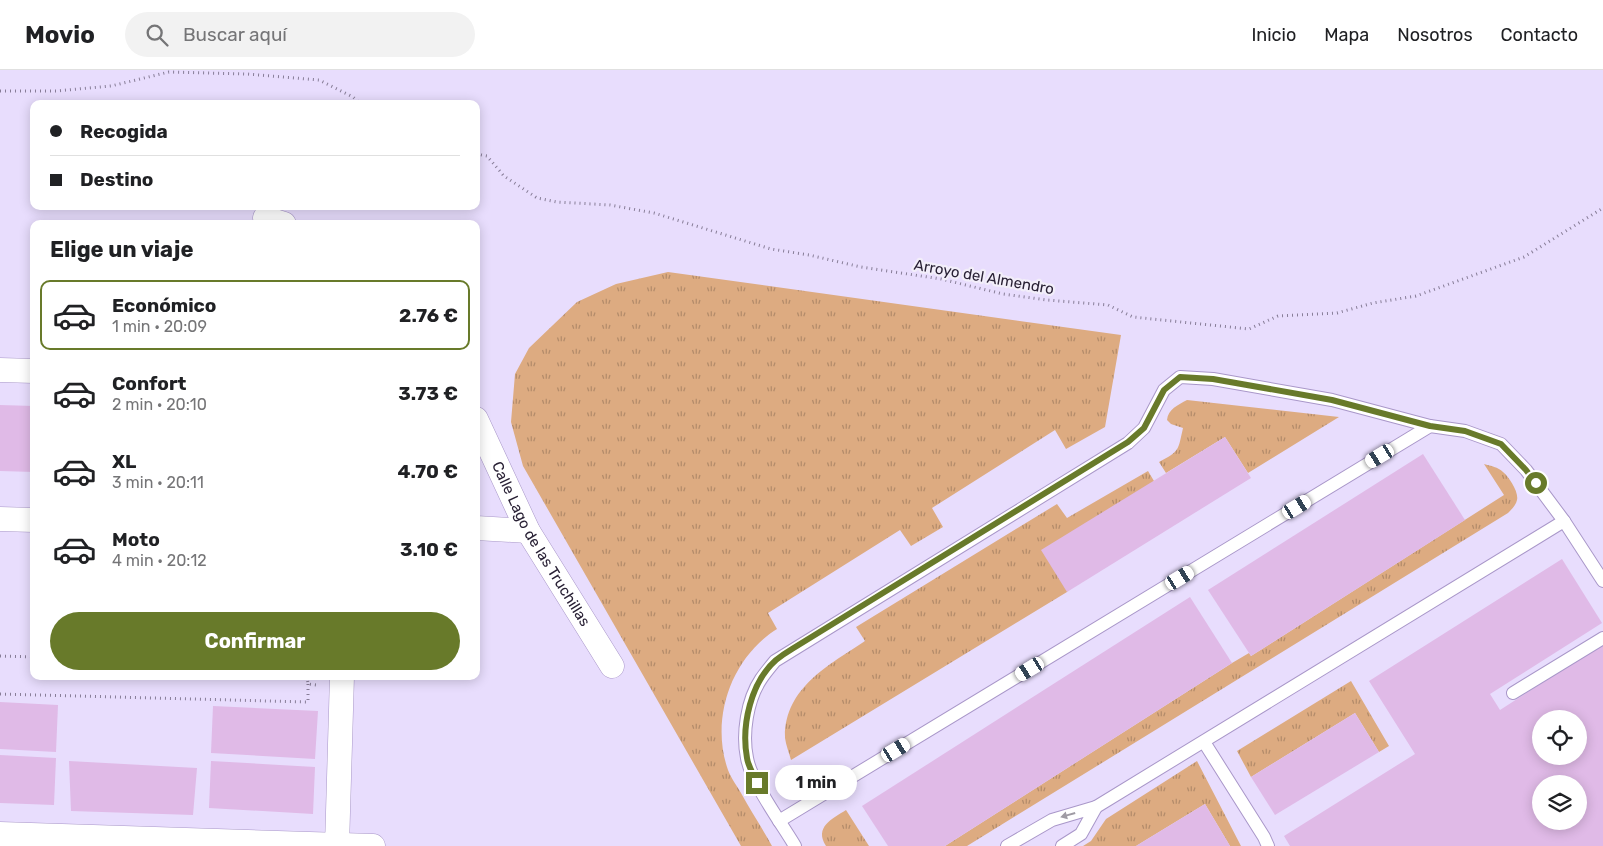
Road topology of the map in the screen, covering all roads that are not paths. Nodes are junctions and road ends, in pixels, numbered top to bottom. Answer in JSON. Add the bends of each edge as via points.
{"nodes":[{"id":1,"x":0,"y":370,"type":"edge"},
{"id":2,"x":30,"y":371,"type":"edge"},
{"id":3,"x":1430,"y":426,"type":"junction"},
{"id":4,"x":480,"y":428,"type":"edge"},
{"id":5,"x":0,"y":519,"type":"edge"},
{"id":6,"x":30,"y":520,"type":"edge"},
{"id":7,"x":1564,"y":521,"type":"junction"},
{"id":8,"x":480,"y":528,"type":"edge"},
{"id":9,"x":528,"y":531,"type":"junction"},
{"id":10,"x":1603,"y":581,"type":"edge"},
{"id":11,"x":1603,"y":638,"type":"edge"},
{"id":12,"x":612,"y":666,"type":"dead end"},
{"id":13,"x":342,"y":680,"type":"edge"},
{"id":14,"x":1513,"y":692,"type":"dead end"},
{"id":15,"x":1204,"y":742,"type":"junction"},
{"id":16,"x":1096,"y":807,"type":"junction"},
{"id":17,"x":779,"y":821,"type":"junction"},
{"id":18,"x":0,"y":834,"type":"edge"},
{"id":19,"x":337,"y":846,"type":"edge"},
{"id":20,"x":373,"y":846,"type":"edge"},
{"id":21,"x":795,"y":846,"type":"edge"},
{"id":22,"x":1007,"y":846,"type":"edge"},
{"id":23,"x":1062,"y":846,"type":"edge"},
{"id":24,"x":1268,"y":846,"type":"edge"}],
"edges":[{"from":1,"to":2,"type":"street"},
{"from":3,"to":7,"type":"lane","via":[[1465,431],[1501,444],[1526,470]]},
{"from":3,"to":17,"type":"lane"},
{"from":3,"to":17,"type":"lane","via":[[1332,400],[1213,379],[1180,377],[1164,390],[1144,428],[1128,442],[775,661],[760,681],[745,726],[747,759]]},
{"from":4,"to":9,"type":"street","name":"Calle Lago de las Truchillas"},
{"from":5,"to":6,"type":"street"},
{"from":7,"to":10,"type":"lane"},
{"from":7,"to":15,"type":"lane"},
{"from":8,"to":9,"type":"street"},
{"from":9,"to":12,"type":"street","name":"Calle Lago de las Truchillas"},
{"from":11,"to":14,"type":"lane"},
{"from":13,"to":19,"type":"street"},
{"from":15,"to":16,"type":"lane"},
{"from":15,"to":24,"type":"lane"},
{"from":16,"to":22,"type":"lane","one_way":true,"via":[[1052,820]]},
{"from":16,"to":23,"type":"lane","via":[[1081,834]]},
{"from":17,"to":21,"type":"lane"},
{"from":18,"to":19,"type":"street"},
{"from":19,"to":20,"type":"street"}]}
